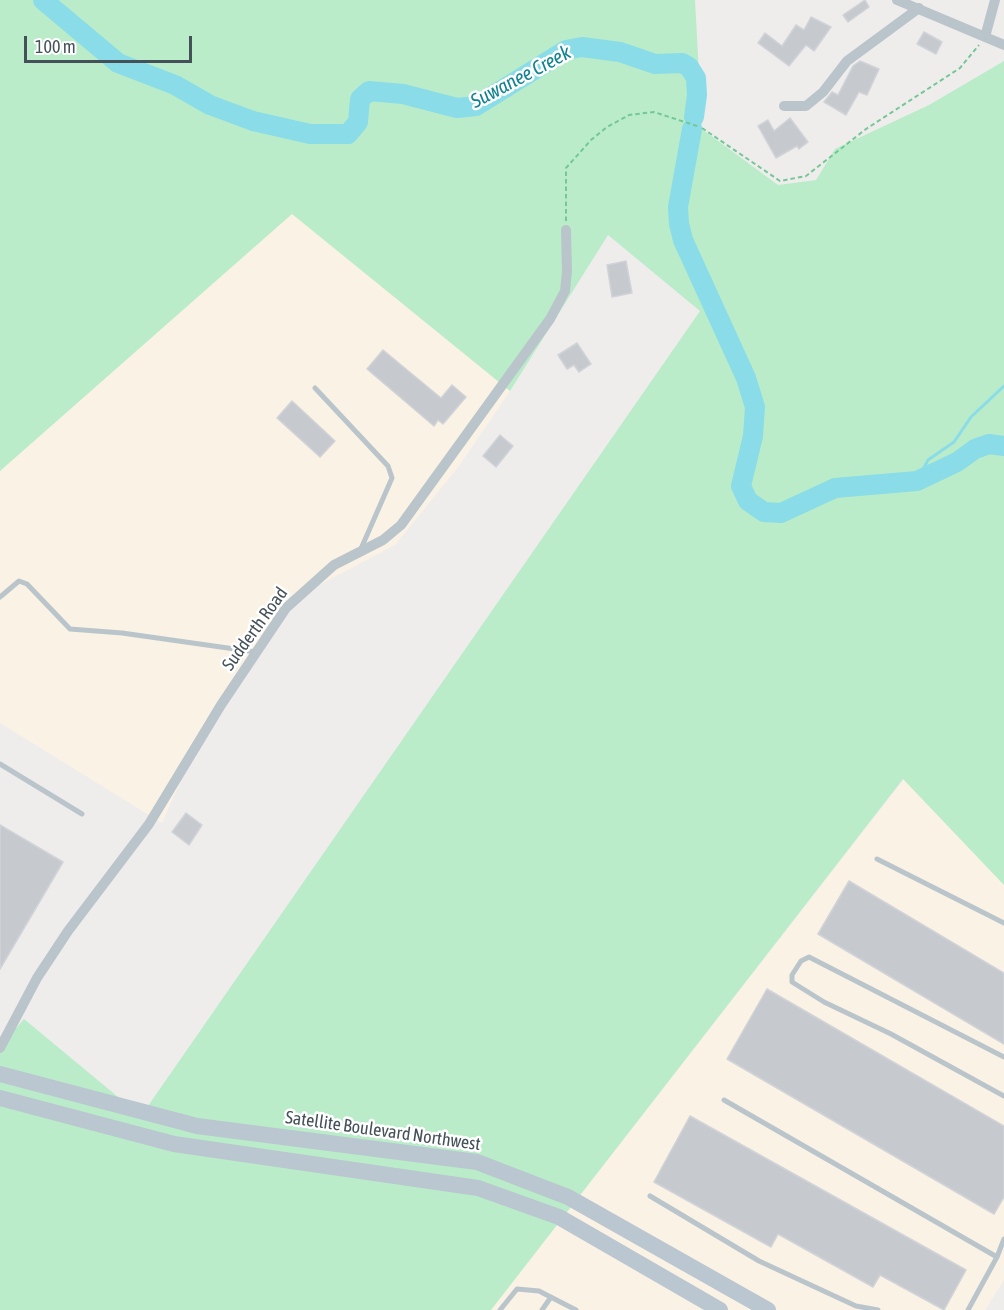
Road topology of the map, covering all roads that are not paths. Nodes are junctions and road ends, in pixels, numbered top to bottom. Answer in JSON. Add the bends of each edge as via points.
{"nodes":[{"id":1,"x":897,"y":0,"type":"edge"},
{"id":2,"x":995,"y":0,"type":"edge"},
{"id":3,"x":920,"y":4,"type":"edge"},
{"id":4,"x":985,"y":37,"type":"junction"},
{"id":5,"x":1004,"y":45,"type":"edge"},
{"id":6,"x":784,"y":106,"type":"dead end"},
{"id":7,"x":566,"y":230,"type":"road end"},
{"id":8,"x":315,"y":388,"type":"dead end"},
{"id":9,"x":359,"y":552,"type":"junction"},
{"id":10,"x":0,"y":597,"type":"edge"},
{"id":11,"x":256,"y":652,"type":"junction"},
{"id":12,"x":0,"y":764,"type":"edge"},
{"id":13,"x":82,"y":814,"type":"dead end"},
{"id":14,"x":877,"y":859,"type":"dead end"},
{"id":15,"x":1004,"y":923,"type":"edge"},
{"id":16,"x":0,"y":1048,"type":"edge"},
{"id":17,"x":1004,"y":1057,"type":"edge"},
{"id":18,"x":0,"y":1074,"type":"edge"},
{"id":19,"x":1004,"y":1096,"type":"edge"},
{"id":20,"x":0,"y":1098,"type":"edge"},
{"id":21,"x":724,"y":1100,"type":"dead end"},
{"id":22,"x":650,"y":1196,"type":"dead end"},
{"id":23,"x":629,"y":1231,"type":"junction"},
{"id":24,"x":1004,"y":1239,"type":"edge"},
{"id":25,"x":618,"y":1251,"type":"junction"},
{"id":26,"x":997,"y":1257,"type":"junction"},
{"id":27,"x":551,"y":1297,"type":"junction"},
{"id":28,"x":500,"y":1310,"type":"edge"},
{"id":29,"x":542,"y":1310,"type":"edge"},
{"id":30,"x":576,"y":1310,"type":"edge"},
{"id":31,"x":720,"y":1310,"type":"edge"},
{"id":32,"x":768,"y":1310,"type":"edge"},
{"id":33,"x":878,"y":1310,"type":"edge"},
{"id":34,"x":968,"y":1310,"type":"edge"}],
"edges":[{"from":1,"to":3,"type":"street"},
{"from":2,"to":4,"type":"street"},
{"from":3,"to":4,"type":"street"},
{"from":3,"to":6,"type":"street","via":[[847,61],[823,92],[806,106]]},
{"from":4,"to":5,"type":"street"},
{"from":7,"to":9,"type":"street","name":"Sudderth Road","via":[[565,291],[550,320],[401,525]]},
{"from":8,"to":9,"type":"lane","via":[[388,466],[392,478]]},
{"from":9,"to":11,"type":"street","name":"Sudderth Road","via":[[334,565],[294,600]]},
{"from":10,"to":11,"type":"lane","via":[[19,581],[27,584],[70,629]]},
{"from":11,"to":16,"type":"street","name":"Sudderth Road","via":[[149,824],[37,978]]},
{"from":12,"to":13,"type":"lane"},
{"from":14,"to":15,"type":"lane"},
{"from":17,"to":19,"type":"lane","via":[[809,957],[801,961],[792,975],[792,982],[824,1002]]},
{"from":18,"to":23,"type":"main road","name":"Satellite Boulevard Northwest","via":[[196,1126],[477,1162],[568,1197]]},
{"from":20,"to":25,"type":"main road","via":[[174,1144],[478,1188],[559,1217]]},
{"from":21,"to":26,"type":"lane"},
{"from":22,"to":33,"type":"lane","via":[[759,1261],[856,1306]]},
{"from":23,"to":25,"type":"lane"},
{"from":23,"to":32,"type":"main road","name":"Satellite Boulevard Northwest"},
{"from":24,"to":26,"type":"lane"},
{"from":25,"to":31,"type":"main road"},
{"from":26,"to":34,"type":"lane"},
{"from":27,"to":28,"type":"lane","via":[[539,1291],[517,1289]]},
{"from":27,"to":29,"type":"lane"},
{"from":27,"to":30,"type":"lane"}]}
